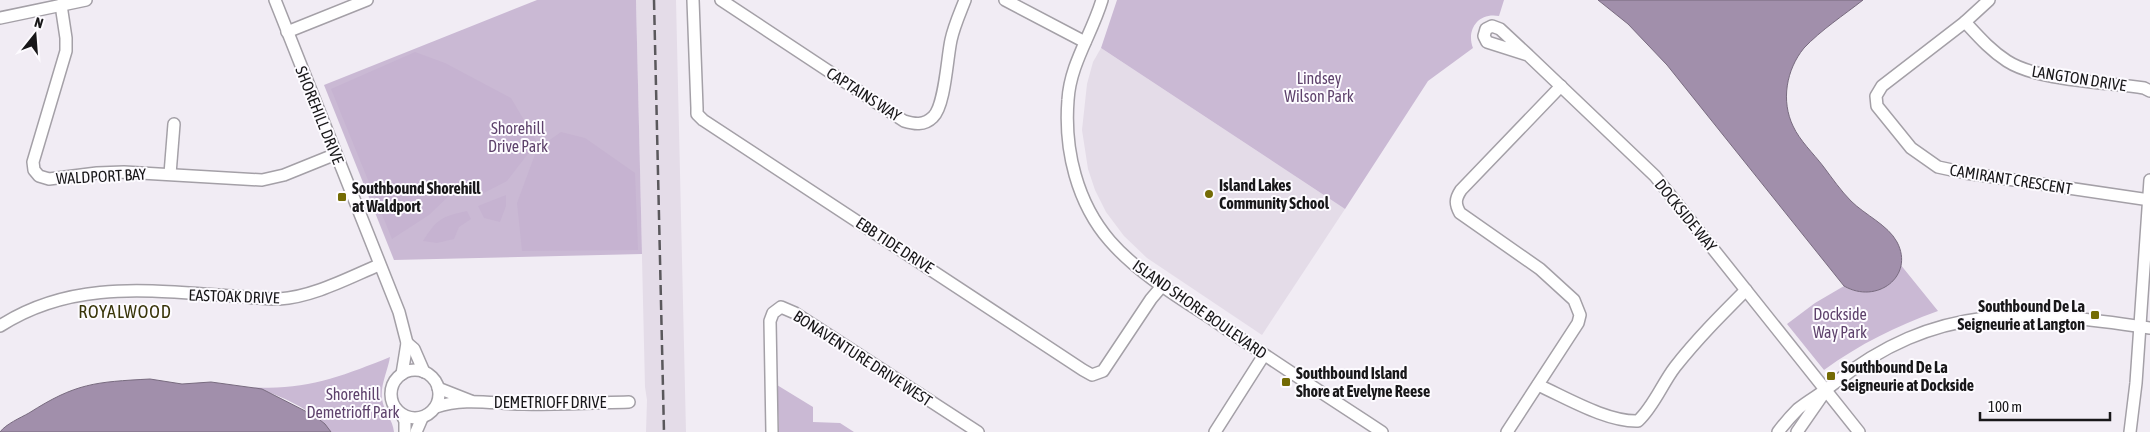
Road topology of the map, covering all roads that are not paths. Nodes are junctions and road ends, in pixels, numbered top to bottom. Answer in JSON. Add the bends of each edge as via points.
{"nodes":[{"id":1,"x":86,"y":0,"type":"edge"},
{"id":2,"x":274,"y":0,"type":"edge"},
{"id":3,"x":367,"y":0,"type":"edge"},
{"id":4,"x":693,"y":0,"type":"edge"},
{"id":5,"x":720,"y":0,"type":"edge"},
{"id":6,"x":966,"y":0,"type":"edge"},
{"id":7,"x":1005,"y":0,"type":"edge"},
{"id":8,"x":1102,"y":0,"type":"edge"},
{"id":9,"x":1988,"y":0,"type":"edge"},
{"id":10,"x":60,"y":5,"type":"junction"},
{"id":11,"x":0,"y":18,"type":"edge"},
{"id":12,"x":1965,"y":22,"type":"junction"},
{"id":13,"x":287,"y":32,"type":"junction"},
{"id":14,"x":1085,"y":42,"type":"junction"},
{"id":15,"x":1528,"y":55,"type":"dead end"},
{"id":16,"x":1561,"y":86,"type":"junction"},
{"id":17,"x":2150,"y":91,"type":"edge"},
{"id":18,"x":174,"y":124,"type":"dead end"},
{"id":19,"x":336,"y":154,"type":"junction"},
{"id":20,"x":170,"y":174,"type":"junction"},
{"id":21,"x":2150,"y":180,"type":"edge"},
{"id":22,"x":2149,"y":200,"type":"edge"},
{"id":23,"x":379,"y":265,"type":"junction"},
{"id":24,"x":1162,"y":286,"type":"junction"},
{"id":25,"x":1746,"y":290,"type":"junction"},
{"id":26,"x":0,"y":326,"type":"edge"},
{"id":27,"x":2145,"y":327,"type":"edge"},
{"id":28,"x":407,"y":343,"type":"junction"},
{"id":29,"x":1264,"y":355,"type":"junction"},
{"id":30,"x":424,"y":372,"type":"junction"},
{"id":31,"x":402,"y":374,"type":"junction"},
{"id":32,"x":1538,"y":385,"type":"junction"},
{"id":33,"x":438,"y":388,"type":"junction"},
{"id":34,"x":1826,"y":390,"type":"junction"},
{"id":35,"x":471,"y":401,"type":"junction"},
{"id":36,"x":630,"y":402,"type":"dead end"},
{"id":37,"x":436,"y":407,"type":"junction"},
{"id":38,"x":402,"y":415,"type":"junction"},
{"id":39,"x":422,"y":418,"type":"junction"},
{"id":40,"x":1369,"y":429,"type":"edge"},
{"id":41,"x":405,"y":432,"type":"edge"},
{"id":42,"x":416,"y":432,"type":"edge"},
{"id":43,"x":772,"y":432,"type":"edge"},
{"id":44,"x":978,"y":432,"type":"edge"},
{"id":45,"x":1214,"y":432,"type":"edge"},
{"id":46,"x":1382,"y":432,"type":"edge"},
{"id":47,"x":1508,"y":432,"type":"edge"},
{"id":48,"x":1778,"y":432,"type":"edge"},
{"id":49,"x":1797,"y":432,"type":"edge"},
{"id":50,"x":1859,"y":432,"type":"edge"},
{"id":51,"x":2130,"y":432,"type":"edge"}],
"edges":[{"from":1,"to":10,"type":"street"},
{"from":2,"to":13,"type":"street","name":"SHOREHILL DRIVE"},
{"from":3,"to":13,"type":"street"},
{"from":4,"to":24,"type":"street","name":"EBB TIDE DRIVE","via":[[697,114],[703,120],[1083,370],[1092,375],[1103,371]]},
{"from":5,"to":6,"type":"street","name":"CAPTAINS WAY","via":[[904,121],[915,124],[932,118],[939,106],[952,37]]},
{"from":7,"to":14,"type":"street"},
{"from":8,"to":14,"type":"street","name":"ISLAND SHORE BOULEVARD"},
{"from":9,"to":12,"type":"street","name":"CAMIRANT CRESCENT"},
{"from":10,"to":11,"type":"street"},
{"from":10,"to":20,"type":"street","name":"WALDPORT BAY","via":[[66,51],[33,162],[34,170],[39,176],[49,179],[97,173]]},
{"from":12,"to":17,"type":"street","name":"LANGTON DRIVE","via":[[1996,53],[2020,68]]},
{"from":12,"to":22,"type":"street","name":"CAMIRANT CRESCENT","via":[[1878,91],[1877,106],[1910,148],[1928,161],[1952,170]]},
{"from":13,"to":19,"type":"street","name":"SHOREHILL DRIVE"},
{"from":14,"to":24,"type":"street","name":"ISLAND SHORE BOULEVARD","via":[[1068,99],[1070,148],[1076,179],[1088,208],[1110,241]]},
{"from":15,"to":16,"type":"street","name":"DOCKSIDE WAY"},
{"from":16,"to":25,"type":"street","name":"DOCKSIDE WAY","via":[[1655,176]]},
{"from":16,"to":32,"type":"street","via":[[1461,190],[1456,201],[1460,214],[1540,269],[1578,307],[1578,323]]},
{"from":18,"to":20,"type":"street"},
{"from":19,"to":20,"type":"street","name":"WALDPORT BAY","via":[[284,175],[262,180]]},
{"from":19,"to":23,"type":"street","name":"SHOREHILL DRIVE"},
{"from":21,"to":22,"type":"street"},
{"from":22,"to":27,"type":"street"},
{"from":23,"to":26,"type":"street","name":"EASTOAK DRIVE","via":[[311,293],[288,298],[133,290],[85,294],[40,306]]},
{"from":23,"to":28,"type":"street","name":"SHOREHILL DRIVE","via":[[399,312]]},
{"from":24,"to":29,"type":"street","name":"ISLAND SHORE BOULEVARD"},
{"from":25,"to":32,"type":"street","via":[[1698,339],[1638,421],[1627,421],[1590,408]]},
{"from":25,"to":34,"type":"street","name":"DOCKSIDE WAY"},
{"from":27,"to":34,"type":"street","via":[[2047,315],[1963,321],[1902,341],[1870,358]]},
{"from":27,"to":51,"type":"street"},
{"from":28,"to":30,"type":"street","name":"SHOREHILL DRIVE","via":[[414,349]]},
{"from":28,"to":31,"type":"street","name":"SHOREHILL DRIVE"},
{"from":29,"to":40,"type":"street","name":"ISLAND SHORE BOULEVARD"},
{"from":29,"to":45,"type":"street"},
{"from":30,"to":31,"type":"street","via":[[412,370]]},
{"from":30,"to":33,"type":"street","name":"SHOREHILL DRIVE","via":[[433,378]]},
{"from":31,"to":38,"type":"street","name":"SHOREHILL DRIVE","via":[[391,392],[393,405]]},
{"from":32,"to":47,"type":"street"},
{"from":33,"to":35,"type":"street","name":"DEMETRIOFF DRIVE"},
{"from":33,"to":37,"type":"street"},
{"from":34,"to":48,"type":"street","via":[[1796,411]]},
{"from":34,"to":49,"type":"street"},
{"from":34,"to":50,"type":"street","name":"DOCKSIDE WAY"},
{"from":35,"to":36,"type":"street","name":"DEMETRIOFF DRIVE","via":[[499,404]]},
{"from":35,"to":37,"type":"street","name":"DEMETRIOFF DRIVE"},
{"from":37,"to":39,"type":"street"},
{"from":38,"to":39,"type":"street"},
{"from":38,"to":41,"type":"street","name":"SHOREHILL DRIVE"},
{"from":39,"to":42,"type":"street"},
{"from":40,"to":46,"type":"street","name":"ISLAND SHORE BOULEVARD"},
{"from":43,"to":44,"type":"street","name":"BONAVENTURE DRIVE WEST","via":[[770,321],[773,313],[781,307],[796,313]]}]}
